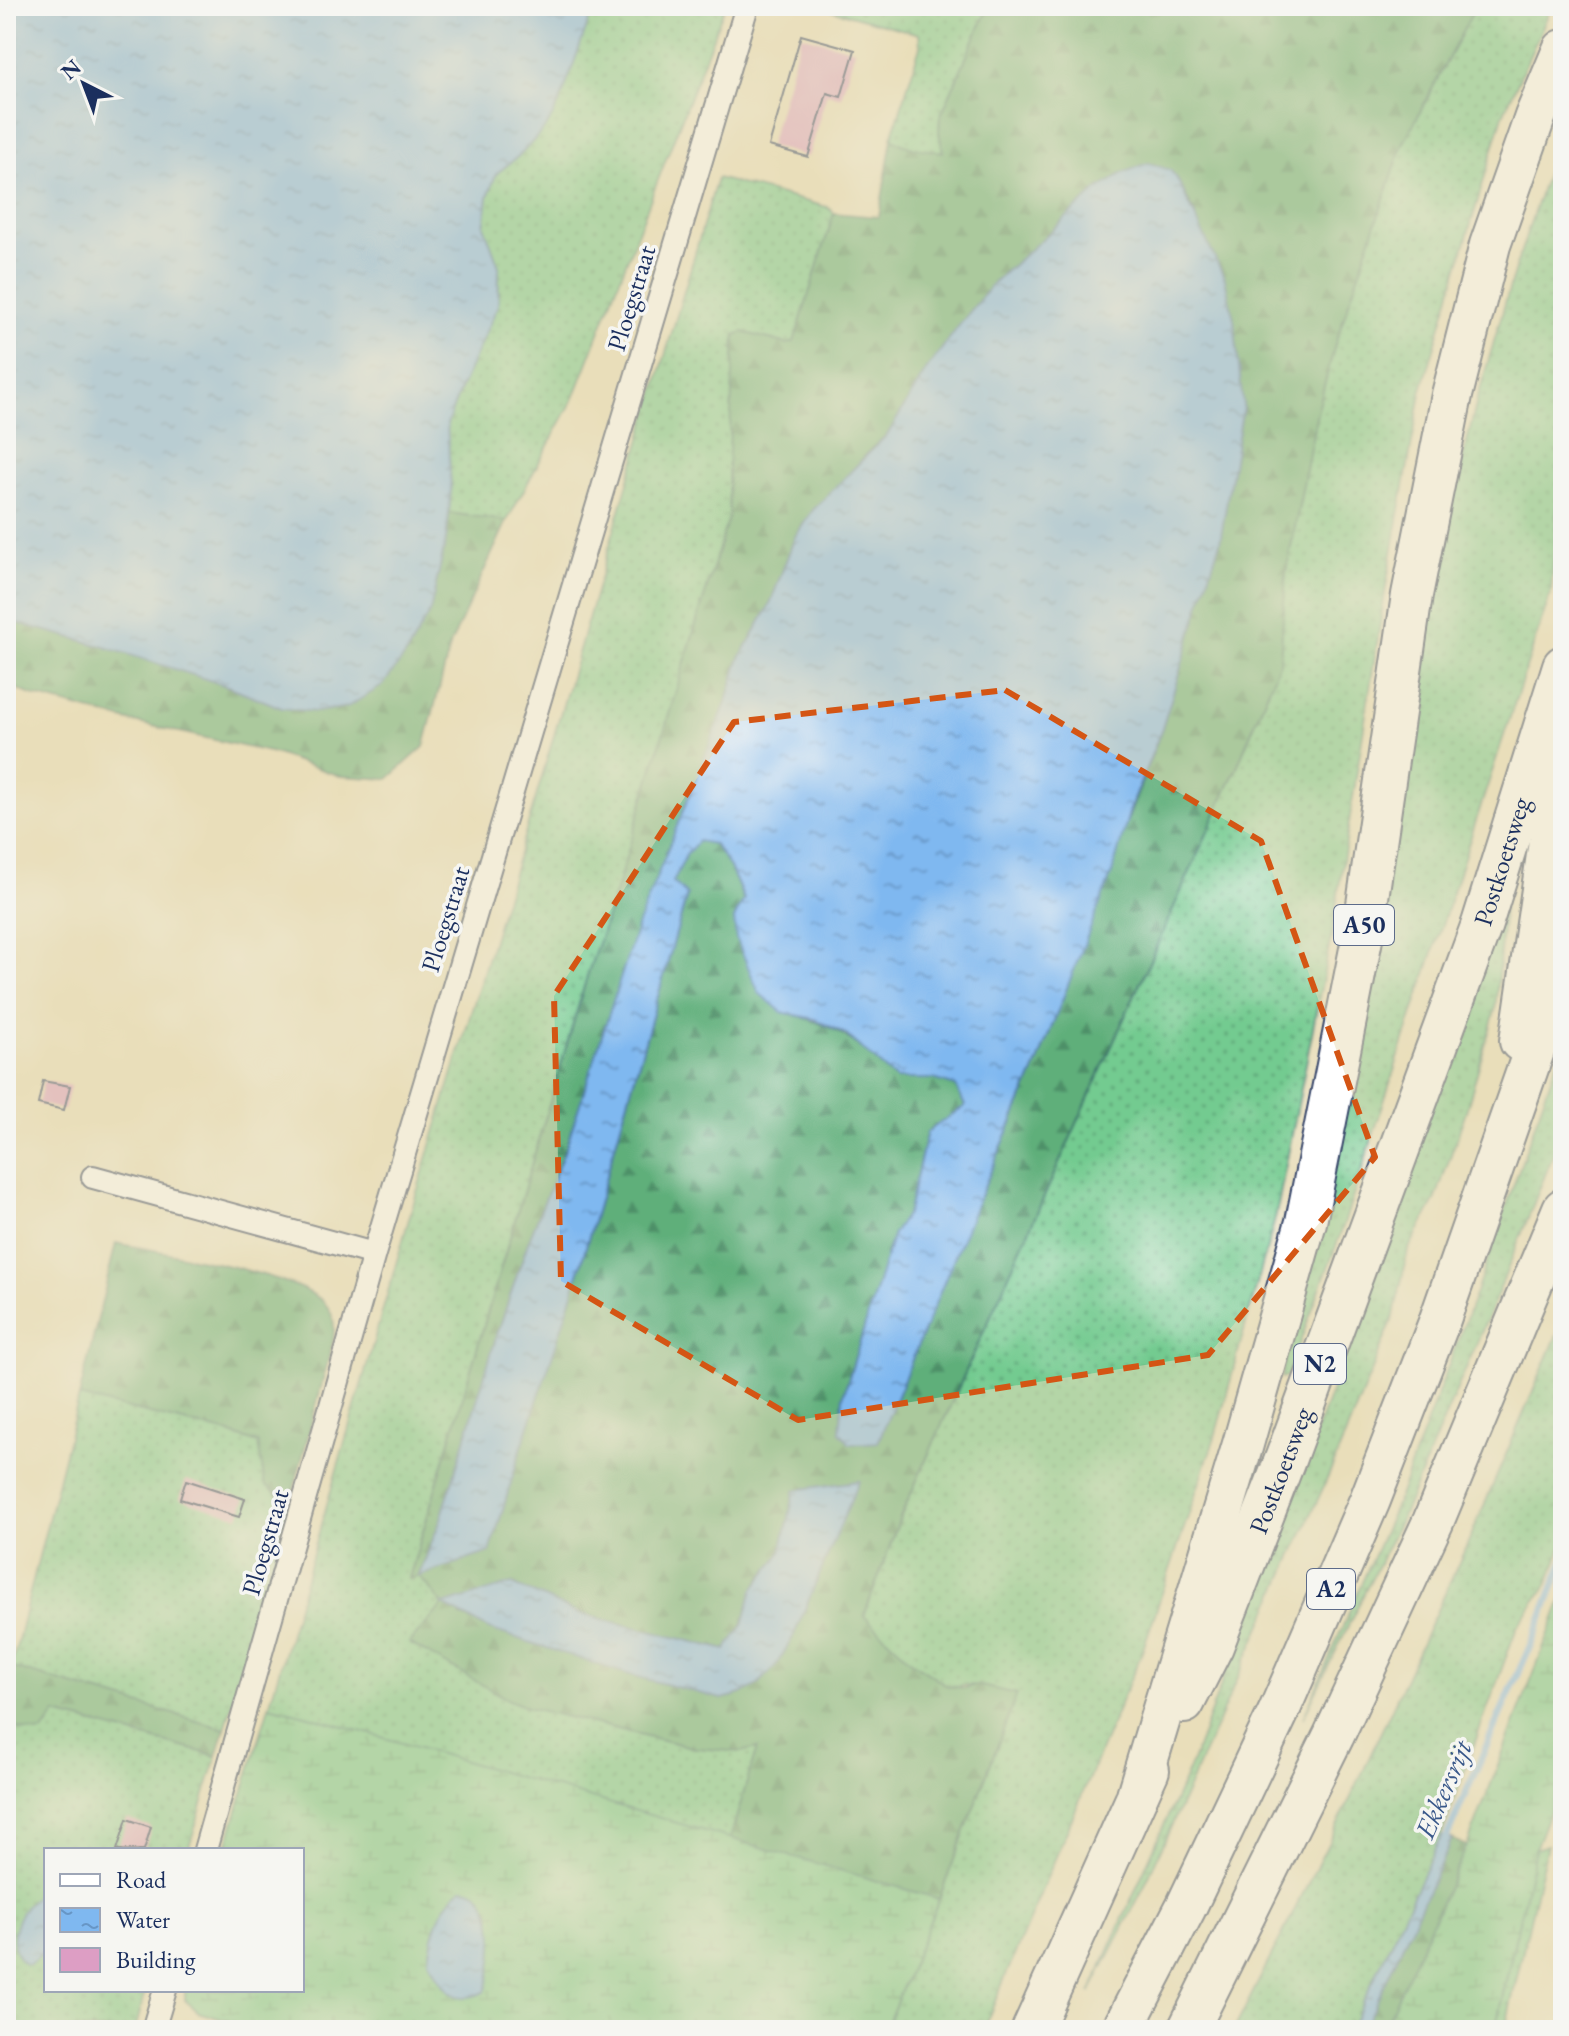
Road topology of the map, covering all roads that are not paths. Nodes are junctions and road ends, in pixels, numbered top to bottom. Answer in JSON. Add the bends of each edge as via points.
{"nodes":[{"id":1,"x":747,"y":6,"type":"edge"},
{"id":2,"x":1563,"y":50,"type":"edge"},
{"id":3,"x":1563,"y":666,"type":"edge"},
{"id":4,"x":1563,"y":712,"type":"edge"},
{"id":5,"x":1563,"y":968,"type":"edge"},
{"id":6,"x":1507,"y":1134,"type":"junction"},
{"id":7,"x":93,"y":1177,"type":"dead end"},
{"id":8,"x":1563,"y":1209,"type":"edge"},
{"id":9,"x":374,"y":1254,"type":"junction"},
{"id":10,"x":1137,"y":1795,"type":"junction"},
{"id":11,"x":206,"y":1848,"type":"edge"},
{"id":12,"x":165,"y":1992,"type":"edge"},
{"id":13,"x":159,"y":2029,"type":"edge"},
{"id":14,"x":1032,"y":2030,"type":"edge"},
{"id":15,"x":1122,"y":2030,"type":"edge"},
{"id":16,"x":1188,"y":2030,"type":"edge"}],
"edges":[{"from":1,"to":9,"type":"street","name":"Ploegstraat"},
{"from":2,"to":10,"type":"highway","number":"A50","via":[[1490,245],[1452,395],[1412,595],[1362,939],[1306,1222]]},
{"from":3,"to":10,"type":"highway","name":"Postkoetsweg","number":"N2","via":[[1482,924],[1291,1442],[1213,1646]]},
{"from":4,"to":6,"type":"highway","name":"Postkoetsweg"},
{"from":5,"to":6,"type":"highway","name":"Postkoetsweg","number":"A2"},
{"from":6,"to":15,"type":"highway","name":"Postkoetsweg","number":"A2","via":[[1370,1500],[1279,1711]]},
{"from":7,"to":9,"type":"street"},
{"from":8,"to":16,"type":"highway","number":"A2","via":[[1433,1522]]},
{"from":9,"to":11,"type":"street","name":"Ploegstraat"},
{"from":10,"to":14,"type":"highway","name":"Postkoetsweg","number":"N2"},
{"from":12,"to":13,"type":"street"}]}
